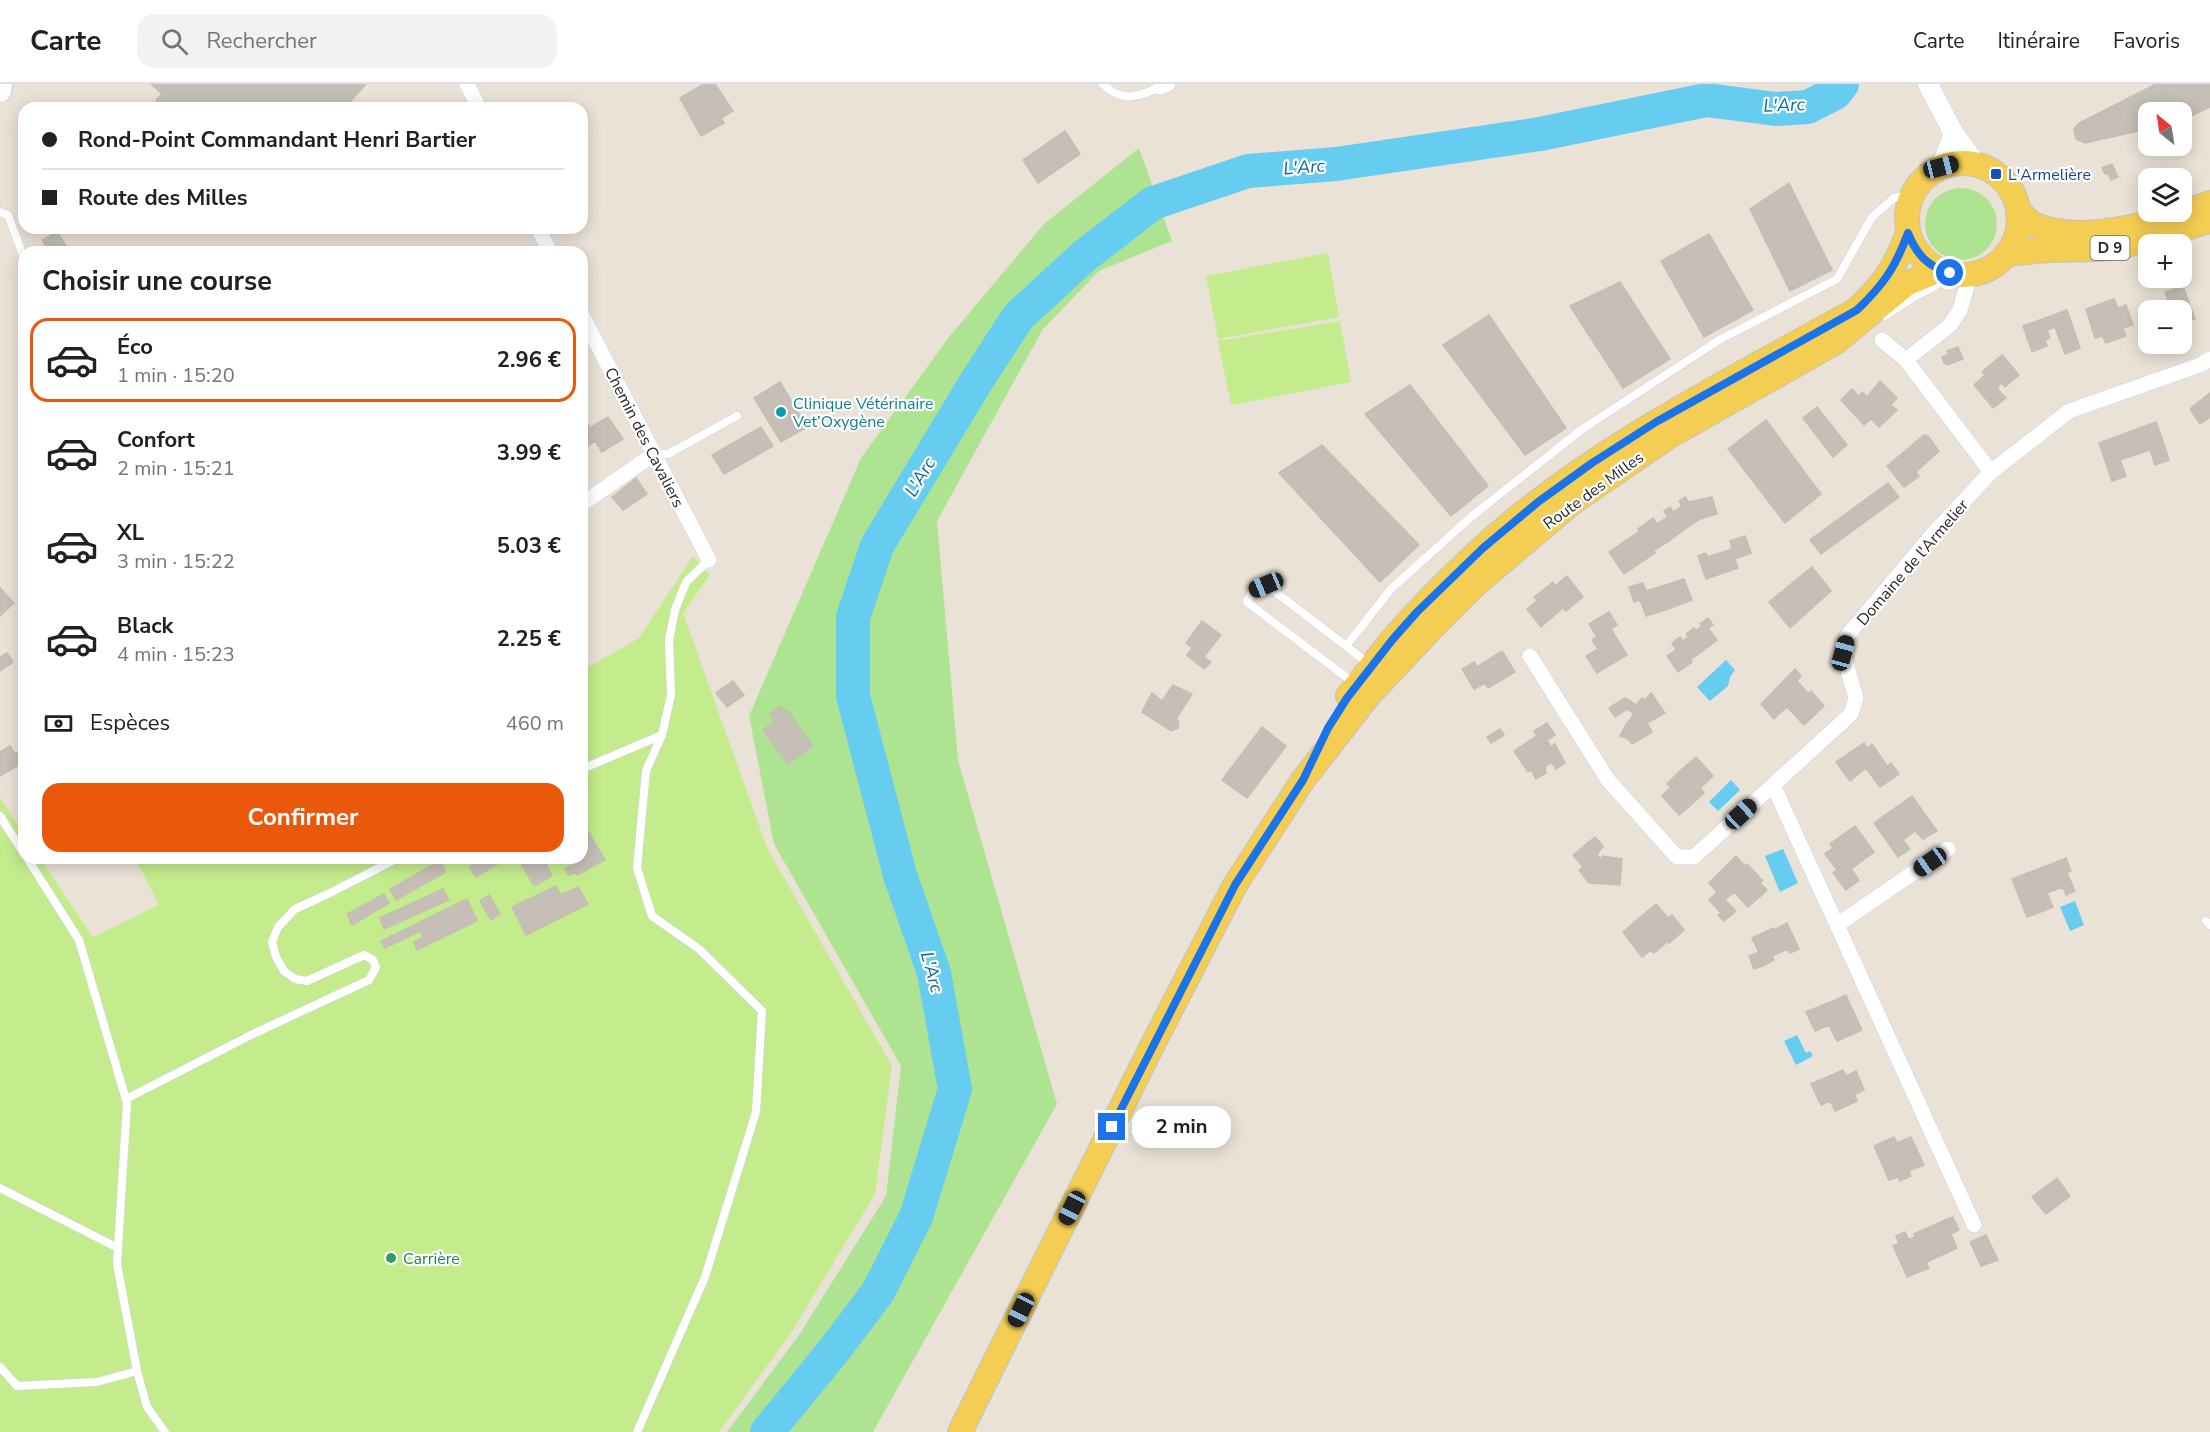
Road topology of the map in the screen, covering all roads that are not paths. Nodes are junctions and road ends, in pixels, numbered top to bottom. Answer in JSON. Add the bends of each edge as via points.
{"nodes":[{"id":1,"x":1,"y":84,"type":"edge"},
{"id":2,"x":466,"y":84,"type":"edge"},
{"id":3,"x":1103,"y":84,"type":"edge"},
{"id":4,"x":1928,"y":84,"type":"edge"},
{"id":5,"x":1164,"y":86,"type":"edge"},
{"id":6,"x":0,"y":91,"type":"edge"},
{"id":7,"x":475,"y":102,"type":"edge"},
{"id":8,"x":1950,"y":125,"type":"junction"},
{"id":9,"x":1977,"y":165,"type":"junction"},
{"id":10,"x":1941,"y":167,"type":"junction"},
{"id":11,"x":1912,"y":194,"type":"junction"},
{"id":12,"x":2210,"y":203,"type":"edge"},
{"id":13,"x":2018,"y":210,"type":"junction"},
{"id":14,"x":0,"y":212,"type":"edge"},
{"id":15,"x":2210,"y":221,"type":"edge"},
{"id":16,"x":1908,"y":233,"type":"junction"},
{"id":17,"x":20,"y":246,"type":"edge"},
{"id":18,"x":2006,"y":254,"type":"junction"},
{"id":19,"x":1956,"y":277,"type":"junction"},
{"id":20,"x":588,"y":327,"type":"edge"},
{"id":21,"x":1882,"y":340,"type":"dead end"},
{"id":22,"x":2210,"y":359,"type":"edge"},
{"id":23,"x":1906,"y":360,"type":"junction"},
{"id":24,"x":737,"y":416,"type":"dead end"},
{"id":25,"x":654,"y":454,"type":"junction"},
{"id":26,"x":1991,"y":472,"type":"junction"},
{"id":27,"x":588,"y":496,"type":"edge"},
{"id":28,"x":709,"y":560,"type":"joint"},
{"id":29,"x":1346,"y":646,"type":"junction"},
{"id":30,"x":1530,"y":656,"type":"dead end"},
{"id":31,"x":1371,"y":681,"type":"junction"},
{"id":32,"x":662,"y":735,"type":"junction"},
{"id":33,"x":588,"y":766,"type":"edge"},
{"id":34,"x":1773,"y":785,"type":"junction"},
{"id":35,"x":0,"y":816,"type":"edge"},
{"id":36,"x":18,"y":844,"type":"edge"},
{"id":37,"x":1948,"y":849,"type":"dead end"},
{"id":38,"x":31,"y":864,"type":"edge"},
{"id":39,"x":386,"y":864,"type":"edge"},
{"id":40,"x":1837,"y":925,"type":"junction"},
{"id":41,"x":126,"y":1099,"type":"junction"},
{"id":42,"x":0,"y":1188,"type":"edge"},
{"id":43,"x":1974,"y":1225,"type":"dead end"},
{"id":44,"x":118,"y":1248,"type":"junction"},
{"id":45,"x":0,"y":1367,"type":"edge"},
{"id":46,"x":138,"y":1371,"type":"junction"},
{"id":47,"x":165,"y":1432,"type":"edge"},
{"id":48,"x":637,"y":1432,"type":"edge"},
{"id":49,"x":960,"y":1432,"type":"edge"}],
"edges":[{"from":1,"to":6,"type":"main road"},
{"from":2,"to":7,"type":"street"},
{"from":3,"to":5,"type":"lane","via":[[1113,93],[1135,98]]},
{"from":4,"to":8,"type":"street"},
{"from":8,"to":9,"type":"street"},
{"from":8,"to":10,"type":"street"},
{"from":9,"to":10,"type":"main road"},
{"from":9,"to":13,"type":"main road","via":[[1996,174],[2011,189]]},
{"from":10,"to":11,"type":"main road","via":[[1924,178]]},
{"from":11,"to":16,"type":"main road"},
{"from":11,"to":29,"type":"lane","via":[[1894,198],[1872,217],[1836,279],[1719,340],[1581,430],[1471,517],[1391,589]]},
{"from":12,"to":13,"type":"main road","number":"D 9","via":[[2116,231],[2095,233],[2033,225]]},
{"from":13,"to":18,"type":"main road","via":[[2017,233]]},
{"from":14,"to":17,"type":"lane","via":[[8,215]]},
{"from":15,"to":18,"type":"main road","number":"D 9","via":[[2120,247]]},
{"from":16,"to":19,"type":"main road","via":[[1920,255]]},
{"from":16,"to":31,"type":"main road","name":"Route des Milles","via":[[1898,262],[1857,310],[1656,422],[1592,463],[1483,548],[1393,639]]},
{"from":18,"to":19,"type":"main road","via":[[1990,268]]},
{"from":19,"to":23,"type":"street","via":[[1960,310],[1950,325]]},
{"from":19,"to":31,"type":"main road","name":"Route des Milles","via":[[1905,284],[1836,342],[1668,437],[1572,502]]},
{"from":20,"to":25,"type":"street","name":"Chemin des Cavaliers"},
{"from":21,"to":23,"type":"street"},
{"from":22,"to":26,"type":"street","name":"Domaine de l'Armelier","via":[[2069,411]]},
{"from":23,"to":26,"type":"street"},
{"from":24,"to":25,"type":"lane","via":[[668,454]]},
{"from":25,"to":27,"type":"street"},
{"from":25,"to":28,"type":"street","name":"Chemin des Cavaliers"},
{"from":26,"to":34,"type":"street","name":"Domaine de l'Armelier","via":[[1847,636],[1843,653],[1856,698],[1851,714]]},
{"from":28,"to":32,"type":"lane","via":[[686,582],[675,610],[669,640],[671,695]]},
{"from":29,"to":31,"type":"lane"},
{"from":29,"to":31,"type":"lane","via":[[1266,585],[1252,591],[1247,602]]},
{"from":30,"to":34,"type":"street","name":"Domaine de l'Armelier","via":[[1608,780],[1677,857],[1694,858]]},
{"from":31,"to":49,"type":"main road","name":"Route des Milles","via":[[1235,885]]},
{"from":32,"to":33,"type":"lane"},
{"from":32,"to":48,"type":"lane","via":[[646,771],[637,868],[652,916],[699,950],[762,1011],[756,1112],[705,1277]]},
{"from":34,"to":40,"type":"street"},
{"from":35,"to":36,"type":"lane"},
{"from":37,"to":40,"type":"street"},
{"from":38,"to":41,"type":"lane","via":[[79,940]]},
{"from":39,"to":41,"type":"lane","via":[[295,909],[278,927],[272,942],[284,971],[295,979],[306,981],[364,955],[376,967],[369,980]]},
{"from":40,"to":43,"type":"street"},
{"from":41,"to":44,"type":"lane"},
{"from":42,"to":44,"type":"lane"},
{"from":44,"to":46,"type":"lane","via":[[117,1264]]},
{"from":45,"to":46,"type":"lane","via":[[17,1386],[97,1382]]},
{"from":46,"to":47,"type":"lane","via":[[147,1407]]}]}
